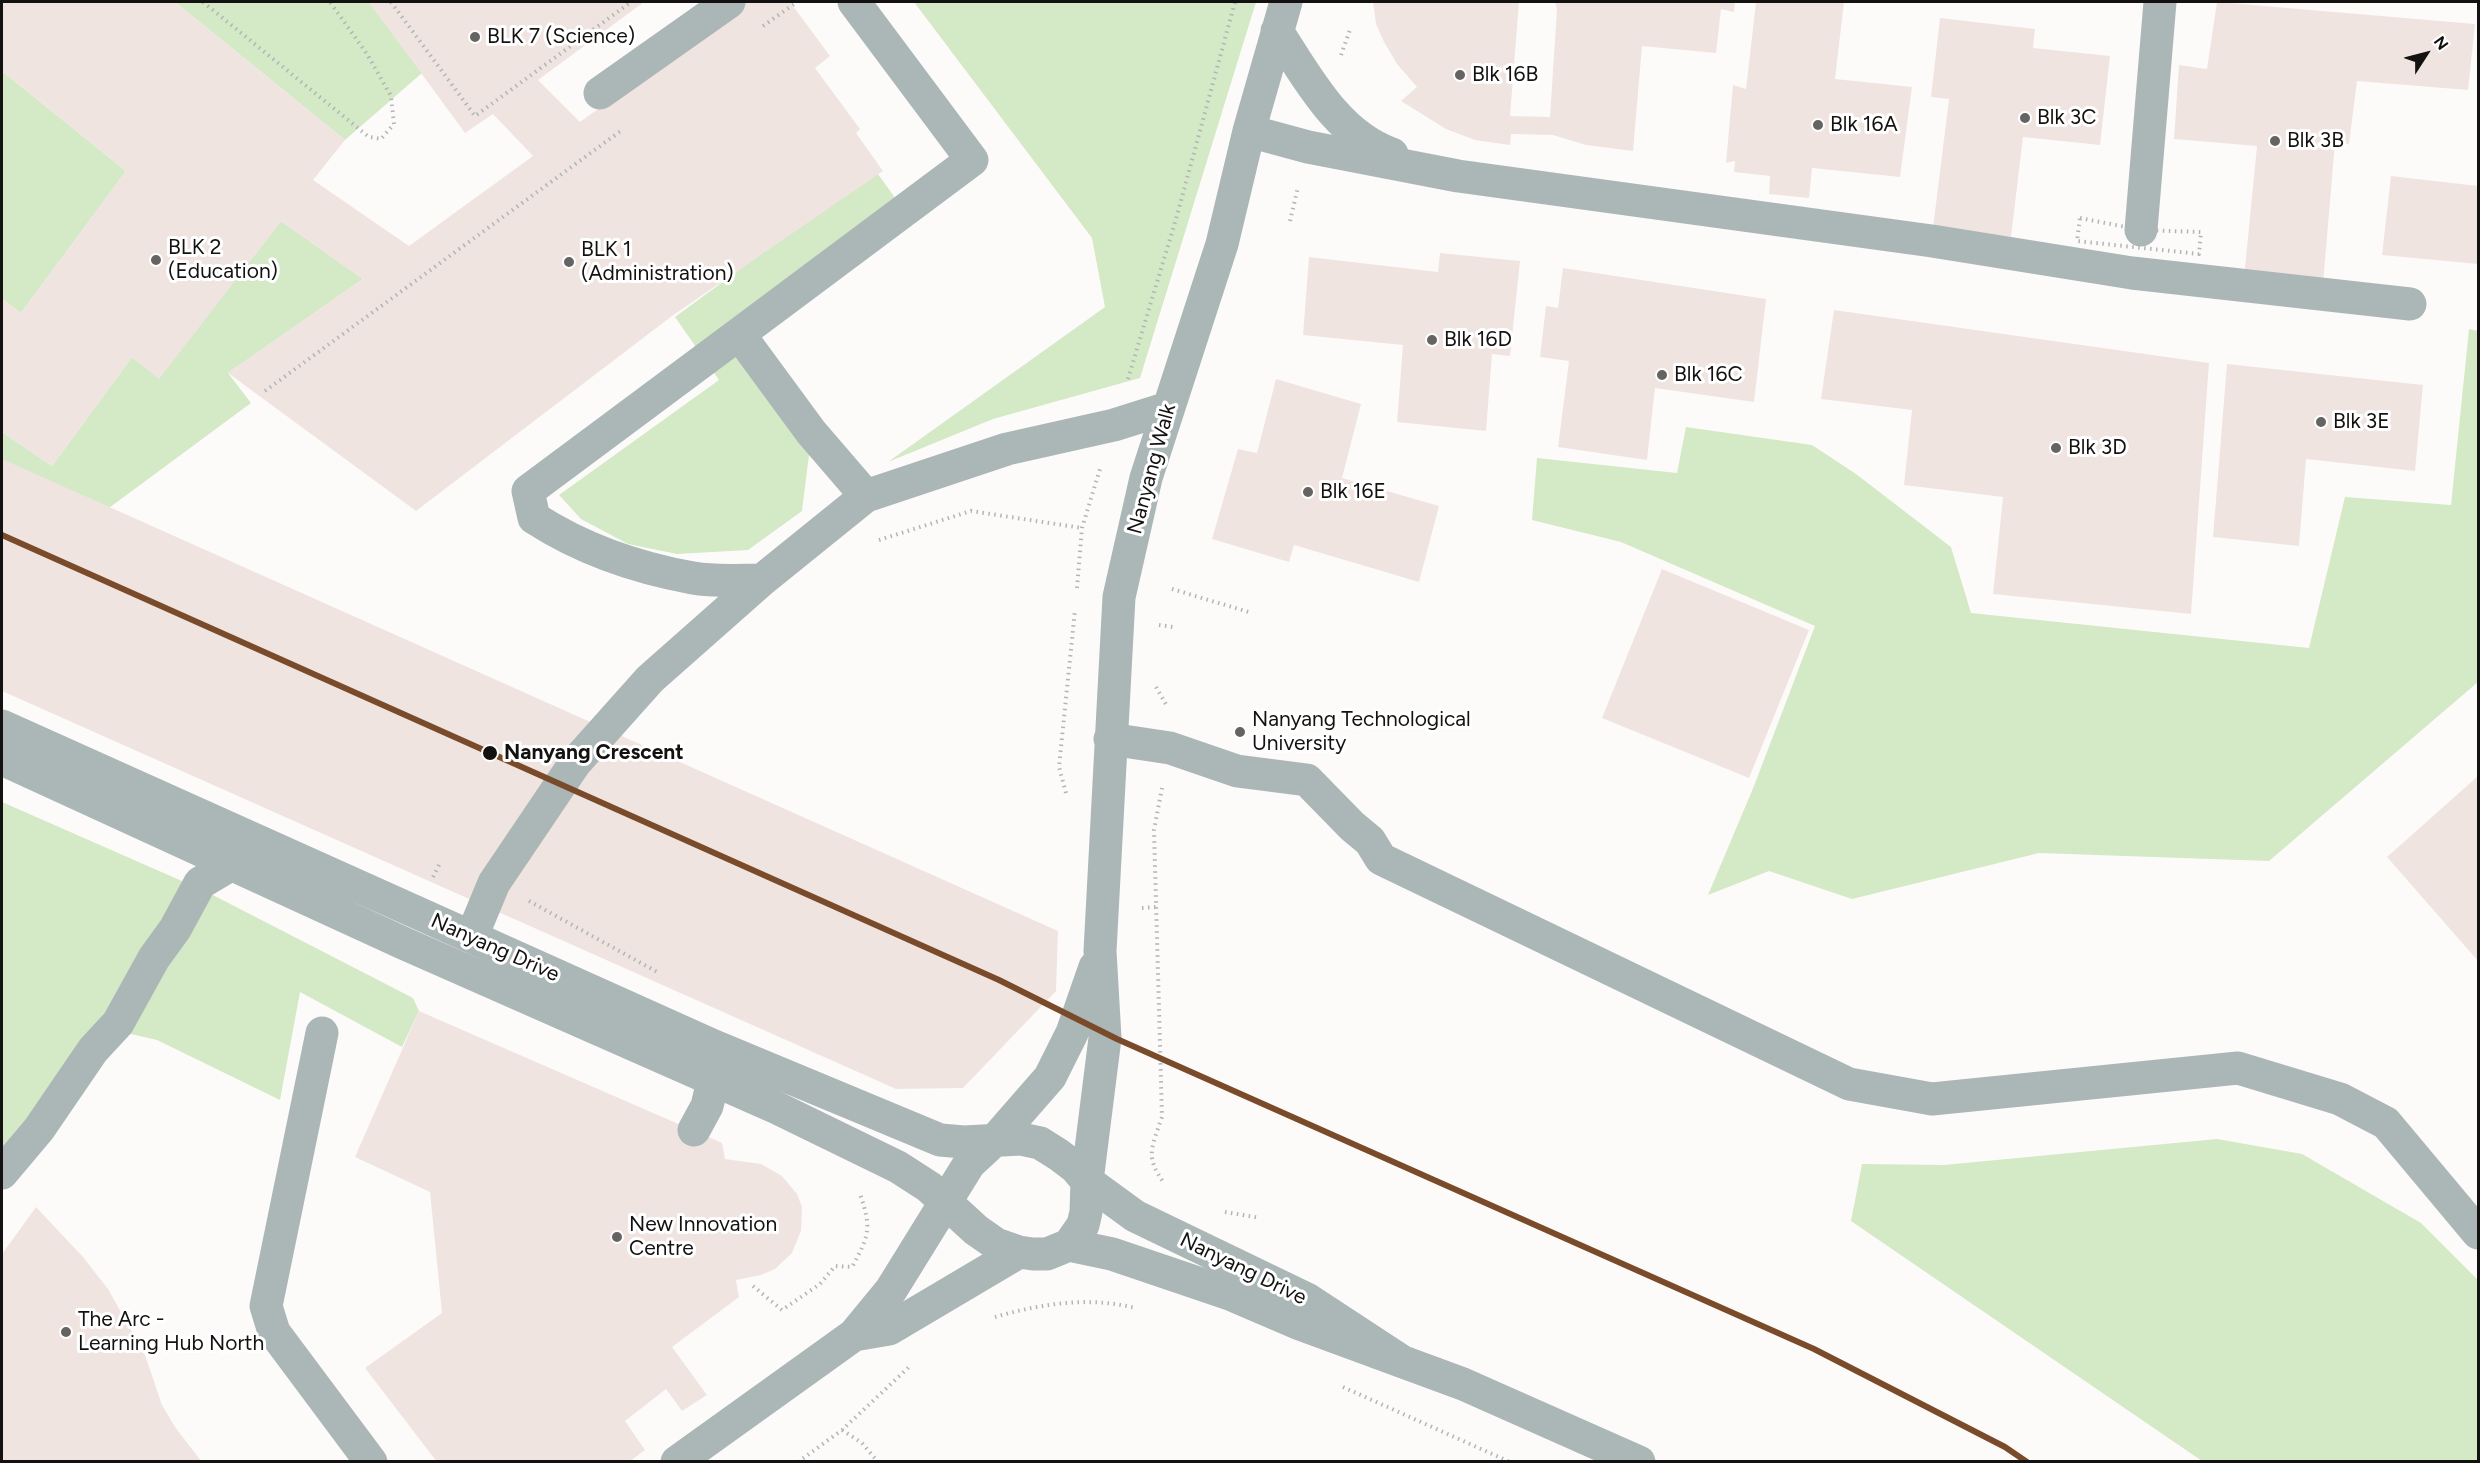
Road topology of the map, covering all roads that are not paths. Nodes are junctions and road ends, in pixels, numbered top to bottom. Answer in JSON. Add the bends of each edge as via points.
{"nodes":[{"id":1,"x":729,"y":2,"type":"edge"},
{"id":2,"x":854,"y":2,"type":"edge"},
{"id":3,"x":2160,"y":2,"type":"edge"},
{"id":4,"x":1281,"y":16,"type":"edge"},
{"id":5,"x":600,"y":93,"type":"dead end"},
{"id":6,"x":1249,"y":131,"type":"junction"},
{"id":7,"x":1458,"y":176,"type":"junction"},
{"id":8,"x":2141,"y":230,"type":"dead end"},
{"id":9,"x":2410,"y":304,"type":"dead end"},
{"id":10,"x":739,"y":334,"type":"junction"},
{"id":11,"x":1168,"y":408,"type":"junction"},
{"id":12,"x":866,"y":496,"type":"junction"},
{"id":13,"x":762,"y":580,"type":"junction"},
{"id":14,"x":2,"y":726,"type":"edge"},
{"id":15,"x":1110,"y":739,"type":"junction"},
{"id":16,"x":2,"y":759,"type":"edge"},
{"id":17,"x":2,"y":771,"type":"edge"},
{"id":18,"x":194,"y":847,"type":"junction"},
{"id":19,"x":232,"y":864,"type":"junction"},
{"id":20,"x":472,"y":936,"type":"junction"},
{"id":21,"x":1100,"y":951,"type":"junction"},
{"id":22,"x":322,"y":1033,"type":"dead end"},
{"id":23,"x":713,"y":1081,"type":"junction"},
{"id":24,"x":694,"y":1130,"type":"dead end"},
{"id":25,"x":995,"y":1140,"type":"junction"},
{"id":26,"x":2,"y":1173,"type":"edge"},
{"id":27,"x":1087,"y":1181,"type":"junction"},
{"id":28,"x":946,"y":1203,"type":"junction"},
{"id":29,"x":2478,"y":1233,"type":"edge"},
{"id":30,"x":1069,"y":1245,"type":"junction"},
{"id":31,"x":1018,"y":1252,"type":"junction"},
{"id":32,"x":854,"y":1335,"type":"junction"},
{"id":33,"x":1400,"y":1360,"type":"junction"},
{"id":34,"x":371,"y":1461,"type":"edge"},
{"id":35,"x":677,"y":1461,"type":"edge"},
{"id":36,"x":1639,"y":1461,"type":"edge"}],
"edges":[{"from":1,"to":5,"type":"street"},
{"from":2,"to":10,"type":"street","via":[[972,160]]},
{"from":3,"to":8,"type":"street"},
{"from":4,"to":6,"type":"street","name":"Nanyang Walk"},
{"from":4,"to":7,"type":"street","via":[[1324,102],[1348,128],[1384,151]]},
{"from":6,"to":7,"type":"street","via":[[1308,147]]},
{"from":6,"to":11,"type":"street","name":"Nanyang Walk","via":[[1222,244]]},
{"from":7,"to":9,"type":"street","via":[[1932,241],[2132,273]]},
{"from":10,"to":12,"type":"street","via":[[811,432]]},
{"from":10,"to":13,"type":"street","via":[[528,491],[534,519],[617,559],[695,578]]},
{"from":11,"to":12,"type":"street","via":[[1114,425],[1007,449]]},
{"from":11,"to":15,"type":"street","name":"Nanyang Walk","via":[[1146,478],[1119,597]]},
{"from":12,"to":13,"type":"street"},
{"from":13,"to":20,"type":"street","via":[[650,679],[575,763],[494,883]]},
{"from":14,"to":20,"type":"street","name":"Nanyang Drive"},
{"from":15,"to":21,"type":"street","name":"Nanyang Walk"},
{"from":15,"to":29,"type":"street","via":[[1170,748],[1238,771],[1307,780],[1371,841],[1381,859],[1848,1084],[1932,1099],[2238,1068],[2340,1099],[2386,1123]]},
{"from":16,"to":18,"type":"street","name":"Nanyang Drive"},
{"from":17,"to":18,"type":"street","via":[[37,794],[152,848],[170,851]]},
{"from":18,"to":19,"type":"street","name":"Nanyang Drive"},
{"from":19,"to":23,"type":"street","name":"Nanyang Drive"},
{"from":19,"to":26,"type":"street","via":[[200,883],[118,1023],[93,1050],[63,1096]]},
{"from":20,"to":25,"type":"street","name":"Nanyang Drive","via":[[714,1047],[940,1140]]},
{"from":21,"to":25,"type":"street","name":"Nanyang Walk","via":[[1072,1033],[1050,1077]]},
{"from":21,"to":27,"type":"street","name":"Nanyang Walk","via":[[1105,1038]]},
{"from":22,"to":34,"type":"street","via":[[266,1306],[274,1332]]},
{"from":23,"to":24,"type":"street","via":[[707,1106]]},
{"from":23,"to":28,"type":"street","name":"Nanyang Drive","via":[[898,1167]]},
{"from":25,"to":27,"type":"street","via":[[1040,1143],[1076,1168]]},
{"from":25,"to":28,"type":"street","via":[[969,1164]]},
{"from":27,"to":30,"type":"street","via":[[1083,1225]]},
{"from":27,"to":33,"type":"street","name":"Nanyang Drive","via":[[1135,1216],[1306,1299]]},
{"from":28,"to":31,"type":"street","via":[[986,1238]]},
{"from":28,"to":32,"type":"street","via":[[891,1290]]},
{"from":30,"to":31,"type":"street","via":[[1047,1254]]},
{"from":30,"to":33,"type":"street","name":"Nanyang Drive","via":[[1112,1254],[1230,1294]]},
{"from":31,"to":32,"type":"street","via":[[889,1329]]},
{"from":32,"to":35,"type":"street"},
{"from":33,"to":36,"type":"street","name":"Nanyang Drive"}]}
